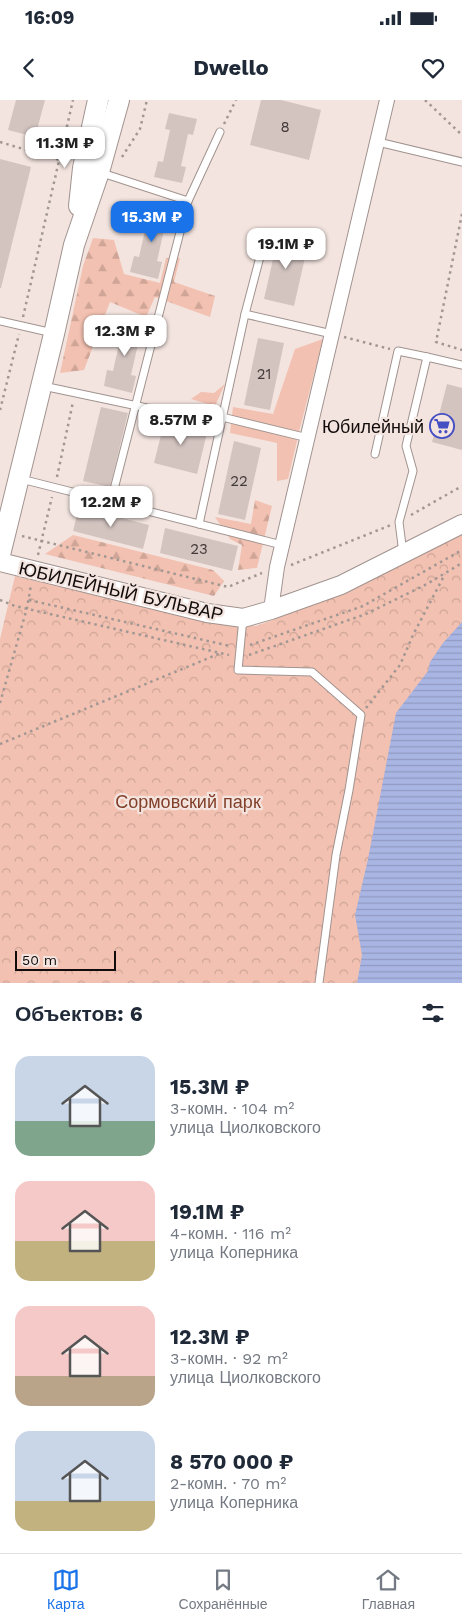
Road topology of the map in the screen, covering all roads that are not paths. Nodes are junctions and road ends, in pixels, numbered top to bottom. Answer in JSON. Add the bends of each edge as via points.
{"nodes":[{"id":1,"x":98,"y":100,"type":"edge"},
{"id":2,"x":118,"y":100,"type":"edge"},
{"id":3,"x":387,"y":100,"type":"edge"},
{"id":4,"x":220,"y":132,"type":"road end"},
{"id":5,"x":378,"y":142,"type":"junction"},
{"id":6,"x":462,"y":162,"type":"edge"},
{"id":7,"x":99,"y":172,"type":"junction"},
{"id":8,"x":188,"y":201,"type":"junction"},
{"id":9,"x":266,"y":234,"type":"dead end"},
{"id":10,"x":74,"y":245,"type":"junction"},
{"id":11,"x":245,"y":314,"type":"junction"},
{"id":12,"x":0,"y":321,"type":"edge"},
{"id":13,"x":54,"y":334,"type":"junction"},
{"id":14,"x":332,"y":334,"type":"junction"},
{"id":15,"x":427,"y":357,"type":"junction"},
{"id":16,"x":462,"y":365,"type":"edge"},
{"id":17,"x":42,"y":385,"type":"junction"},
{"id":18,"x":136,"y":406,"type":"junction"},
{"id":19,"x":222,"y":417,"type":"junction"},
{"id":20,"x":308,"y":438,"type":"junction"},
{"id":21,"x":375,"y":454,"type":"dead end"},
{"id":22,"x":19,"y":478,"type":"junction"},
{"id":23,"x":111,"y":501,"type":"junction"},
{"id":24,"x":199,"y":524,"type":"junction"},
{"id":25,"x":462,"y":524,"type":"edge"},
{"id":26,"x":282,"y":545,"type":"junction"},
{"id":27,"x":0,"y":555,"type":"edge"},
{"id":28,"x":403,"y":555,"type":"junction"},
{"id":29,"x":0,"y":562,"type":"edge"},
{"id":30,"x":271,"y":610,"type":"junction"},
{"id":31,"x":243,"y":618,"type":"junction"},
{"id":32,"x":319,"y":983,"type":"edge"}],
"edges":[{"from":1,"to":10,"type":"main road","via":[[83,168]]},
{"from":2,"to":7,"type":"main road"},
{"from":3,"to":5,"type":"street"},
{"from":4,"to":8,"type":"lane"},
{"from":5,"to":6,"type":"lane"},
{"from":5,"to":14,"type":"street"},
{"from":7,"to":8,"type":"lane"},
{"from":7,"to":10,"type":"main road"},
{"from":8,"to":18,"type":"lane"},
{"from":9,"to":11,"type":"lane"},
{"from":10,"to":13,"type":"main road"},
{"from":11,"to":14,"type":"lane"},
{"from":11,"to":19,"type":"lane"},
{"from":12,"to":13,"type":"lane"},
{"from":13,"to":17,"type":"main road"},
{"from":14,"to":20,"type":"street"},
{"from":15,"to":16,"type":"lane"},
{"from":15,"to":21,"type":"lane","via":[[398,351]]},
{"from":15,"to":28,"type":"lane","via":[[406,446],[413,471],[399,522]]},
{"from":17,"to":18,"type":"lane"},
{"from":17,"to":22,"type":"main road"},
{"from":18,"to":19,"type":"lane"},
{"from":18,"to":23,"type":"lane"},
{"from":19,"to":20,"type":"lane"},
{"from":19,"to":24,"type":"lane"},
{"from":20,"to":26,"type":"street"},
{"from":22,"to":23,"type":"lane"},
{"from":22,"to":27,"type":"main road"},
{"from":23,"to":24,"type":"lane"},
{"from":24,"to":26,"type":"lane"},
{"from":25,"to":28,"type":"street","name":"ЮБИЛЕЙНЫЙ БУЛЬВАР"},
{"from":26,"to":30,"type":"street"},
{"from":28,"to":30,"type":"street","name":"ЮБИЛЕЙНЫЙ БУЛЬВАР","via":[[341,585]]},
{"from":29,"to":31,"type":"street","name":"ЮБИЛЕЙНЫЙ БУЛЬВАР","via":[[207,613]]},
{"from":30,"to":31,"type":"street","name":"ЮБИЛЕЙНЫЙ БУЛЬВАР"},
{"from":31,"to":32,"type":"lane","via":[[238,670],[312,672],[360,716],[336,855]]}]}
